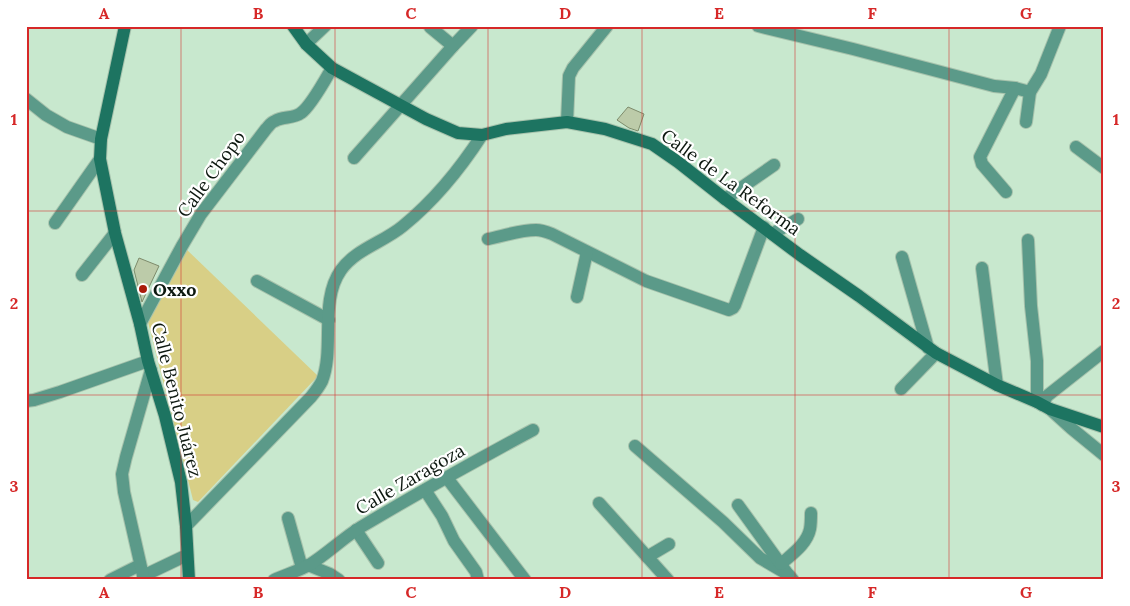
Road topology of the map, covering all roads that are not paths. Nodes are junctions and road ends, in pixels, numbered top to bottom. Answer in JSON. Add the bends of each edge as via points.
{"nodes":[{"id":1,"x":125,"y":26,"type":"edge"},
{"id":2,"x":293,"y":26,"type":"edge"},
{"id":3,"x":325,"y":26,"type":"edge"},
{"id":4,"x":472,"y":26,"type":"edge"},
{"id":5,"x":607,"y":26,"type":"edge"},
{"id":6,"x":758,"y":26,"type":"edge"},
{"id":7,"x":1060,"y":26,"type":"edge"},
{"id":8,"x":430,"y":27,"type":"edge"},
{"id":9,"x":306,"y":44,"type":"junction"},
{"id":10,"x":453,"y":46,"type":"junction"},
{"id":11,"x":332,"y":68,"type":"junction"},
{"id":12,"x":1015,"y":88,"type":"junction"},
{"id":13,"x":1030,"y":92,"type":"junction"},
{"id":14,"x":26,"y":99,"type":"edge"},
{"id":15,"x":400,"y":105,"type":"junction"},
{"id":16,"x":567,"y":122,"type":"junction"},
{"id":17,"x":1026,"y":122,"type":"dead end"},
{"id":18,"x":482,"y":134,"type":"junction"},
{"id":19,"x":101,"y":139,"type":"junction"},
{"id":20,"x":1076,"y":148,"type":"dead end"},
{"id":21,"x":354,"y":158,"type":"dead end"},
{"id":22,"x":100,"y":159,"type":"junction"},
{"id":23,"x":774,"y":165,"type":"dead end"},
{"id":24,"x":1104,"y":168,"type":"edge"},
{"id":25,"x":1006,"y":192,"type":"dead end"},
{"id":26,"x":726,"y":199,"type":"junction"},
{"id":27,"x":798,"y":219,"type":"dead end"},
{"id":28,"x":55,"y":223,"type":"dead end"},
{"id":29,"x":768,"y":230,"type":"junction"},
{"id":30,"x":115,"y":233,"type":"junction"},
{"id":31,"x":488,"y":239,"type":"dead end"},
{"id":32,"x":1028,"y":240,"type":"dead end"},
{"id":33,"x":587,"y":252,"type":"junction"},
{"id":34,"x":902,"y":257,"type":"dead end"},
{"id":35,"x":982,"y":268,"type":"dead end"},
{"id":36,"x":82,"y":275,"type":"dead end"},
{"id":37,"x":257,"y":281,"type":"dead end"},
{"id":38,"x":577,"y":297,"type":"dead end"},
{"id":39,"x":328,"y":320,"type":"junction"},
{"id":40,"x":140,"y":324,"type":"junction"},
{"id":41,"x":932,"y":350,"type":"junction"},
{"id":42,"x":1102,"y":357,"type":"edge"},
{"id":43,"x":149,"y":366,"type":"junction"},
{"id":44,"x":997,"y":385,"type":"junction"},
{"id":45,"x":901,"y":388,"type":"dead end"},
{"id":46,"x":26,"y":401,"type":"edge"},
{"id":47,"x":1043,"y":405,"type":"junction"},
{"id":48,"x":1104,"y":427,"type":"edge"},
{"id":49,"x":533,"y":430,"type":"dead end"},
{"id":50,"x":635,"y":446,"type":"dead end"},
{"id":51,"x":1104,"y":455,"type":"edge"},
{"id":52,"x":447,"y":478,"type":"junction"},
{"id":53,"x":425,"y":490,"type":"junction"},
{"id":54,"x":599,"y":504,"type":"dead end"},
{"id":55,"x":738,"y":505,"type":"dead end"},
{"id":56,"x":811,"y":513,"type":"dead end"},
{"id":57,"x":288,"y":518,"type":"dead end"},
{"id":58,"x":186,"y":526,"type":"junction"},
{"id":59,"x":356,"y":530,"type":"junction"},
{"id":60,"x":669,"y":544,"type":"dead end"},
{"id":61,"x":188,"y":555,"type":"junction"},
{"id":62,"x":647,"y":557,"type":"junction"},
{"id":63,"x":378,"y":563,"type":"dead end"},
{"id":64,"x":781,"y":564,"type":"junction"},
{"id":65,"x":305,"y":567,"type":"junction"},
{"id":66,"x":142,"y":574,"type":"edge"},
{"id":67,"x":791,"y":577,"type":"edge"},
{"id":68,"x":110,"y":580,"type":"edge"},
{"id":69,"x":189,"y":580,"type":"edge"},
{"id":70,"x":274,"y":580,"type":"edge"},
{"id":71,"x":338,"y":580,"type":"edge"},
{"id":72,"x":478,"y":580,"type":"edge"},
{"id":73,"x":525,"y":580,"type":"edge"},
{"id":74,"x":668,"y":580,"type":"edge"}],
"edges":[{"from":1,"to":19,"type":"street","name":"Calle Benito Juárez"},
{"from":2,"to":9,"type":"street","name":"Calle de La Reforma"},
{"from":3,"to":9,"type":"street"},
{"from":4,"to":10,"type":"street"},
{"from":5,"to":16,"type":"street","via":[[569,76]]},
{"from":6,"to":12,"type":"street","via":[[994,86]]},
{"from":7,"to":13,"type":"street","via":[[1041,74]]},
{"from":8,"to":10,"type":"street"},
{"from":9,"to":11,"type":"street","name":"Calle de La Reforma"},
{"from":10,"to":15,"type":"street"},
{"from":11,"to":15,"type":"street","name":"Calle de La Reforma"},
{"from":11,"to":40,"type":"street","name":"Calle Chopo","via":[[301,113],[273,121],[201,214]]},
{"from":12,"to":13,"type":"street"},
{"from":12,"to":25,"type":"street","via":[[980,157],[982,164]]},
{"from":13,"to":17,"type":"street"},
{"from":14,"to":19,"type":"street","via":[[67,127]]},
{"from":15,"to":18,"type":"street","name":"Calle de La Reforma","via":[[458,133]]},
{"from":15,"to":21,"type":"street"},
{"from":16,"to":18,"type":"street","name":"Calle de La Reforma"},
{"from":16,"to":26,"type":"street","name":"Calle de La Reforma","via":[[605,129],[652,144]]},
{"from":18,"to":39,"type":"street","via":[[437,194],[402,227],[353,257],[342,268],[335,278]]},
{"from":19,"to":22,"type":"street","name":"Calle Benito Juárez"},
{"from":20,"to":24,"type":"street"},
{"from":22,"to":28,"type":"street"},
{"from":22,"to":30,"type":"street","name":"Calle Benito Juárez"},
{"from":23,"to":26,"type":"street"},
{"from":26,"to":29,"type":"street","name":"Calle de La Reforma"},
{"from":27,"to":29,"type":"street"},
{"from":29,"to":33,"type":"street","via":[[735,305],[729,310],[646,281]]},
{"from":29,"to":41,"type":"street","name":"Calle de La Reforma"},
{"from":30,"to":36,"type":"street"},
{"from":30,"to":40,"type":"street","name":"Calle Benito Juárez"},
{"from":31,"to":33,"type":"street","via":[[538,230]]},
{"from":32,"to":47,"type":"street","via":[[1031,306]]},
{"from":33,"to":38,"type":"street"},
{"from":34,"to":41,"type":"street"},
{"from":35,"to":44,"type":"street"},
{"from":37,"to":39,"type":"street"},
{"from":39,"to":58,"type":"street","via":[[326,367],[311,397]]},
{"from":40,"to":43,"type":"street","name":"Calle Benito Juárez"},
{"from":41,"to":44,"type":"street","name":"Calle de La Reforma"},
{"from":41,"to":45,"type":"street"},
{"from":42,"to":47,"type":"street","via":[[1047,396]]},
{"from":43,"to":46,"type":"street"},
{"from":43,"to":58,"type":"street","name":"Calle Benito Juárez","via":[[181,482]]},
{"from":43,"to":66,"type":"street","via":[[122,474]]},
{"from":44,"to":47,"type":"street","name":"Calle de La Reforma"},
{"from":47,"to":48,"type":"street","name":"Calle de La Reforma"},
{"from":47,"to":51,"type":"street"},
{"from":49,"to":52,"type":"street","name":"Calle Zaragoza"},
{"from":50,"to":67,"type":"street","via":[[760,558]]},
{"from":52,"to":53,"type":"street","name":"Calle Zaragoza"},
{"from":52,"to":73,"type":"street"},
{"from":53,"to":59,"type":"street","name":"Calle Zaragoza"},
{"from":53,"to":72,"type":"street"},
{"from":54,"to":62,"type":"street"},
{"from":55,"to":64,"type":"street"},
{"from":56,"to":64,"type":"street","via":[[810,531],[802,545]]},
{"from":57,"to":65,"type":"street"},
{"from":58,"to":61,"type":"street","name":"Calle Benito Juárez"},
{"from":59,"to":63,"type":"street"},
{"from":59,"to":65,"type":"street","name":"Calle Zaragoza"},
{"from":60,"to":62,"type":"street"},
{"from":61,"to":66,"type":"street"},
{"from":61,"to":69,"type":"street","name":"Calle Benito Juárez"},
{"from":62,"to":74,"type":"street"},
{"from":64,"to":67,"type":"street"},
{"from":65,"to":70,"type":"street","name":"Calle Zaragoza"},
{"from":65,"to":71,"type":"street","via":[[330,574]]},
{"from":66,"to":68,"type":"street"}]}
